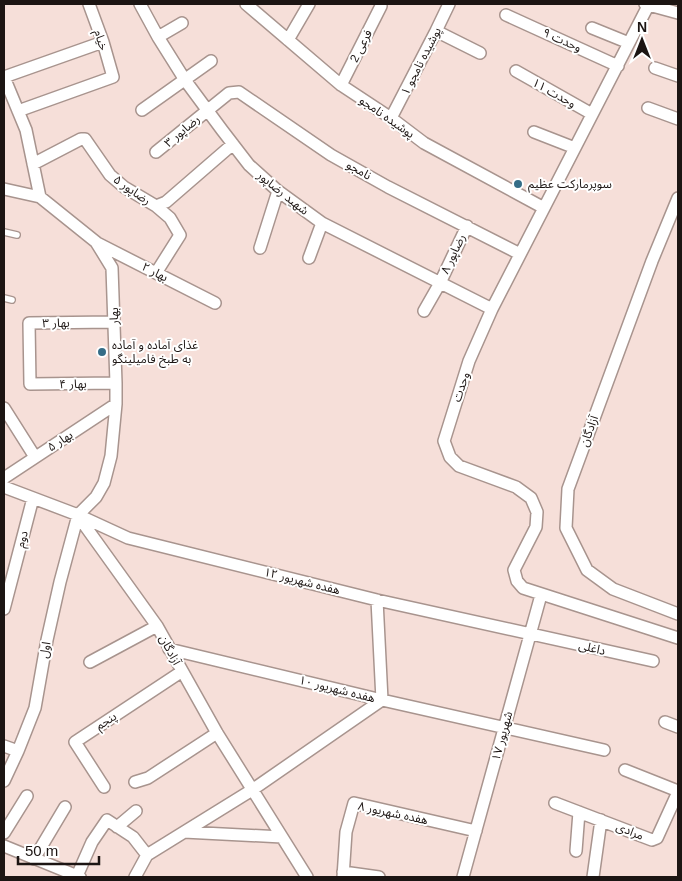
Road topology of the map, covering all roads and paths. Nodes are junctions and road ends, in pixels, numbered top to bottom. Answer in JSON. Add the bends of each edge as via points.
{"nodes":[{"id":1,"x":89,"y":4,"type":"edge"},
{"id":2,"x":140,"y":4,"type":"edge"},
{"id":3,"x":246,"y":4,"type":"edge"},
{"id":4,"x":309,"y":4,"type":"edge"},
{"id":5,"x":449,"y":4,"type":"edge"},
{"id":6,"x":648,"y":4,"type":"edge"},
{"id":7,"x":381,"y":6,"type":"dead end"},
{"id":8,"x":678,"y":13,"type":"edge"},
{"id":9,"x":506,"y":15,"type":"dead end"},
{"id":10,"x":182,"y":23,"type":"dead end"},
{"id":11,"x":592,"y":28,"type":"dead end"},
{"id":12,"x":436,"y":32,"type":"junction"},
{"id":13,"x":158,"y":37,"type":"junction"},
{"id":14,"x":288,"y":40,"type":"junction"},
{"id":15,"x":102,"y":42,"type":"junction"},
{"id":16,"x":629,"y":43,"type":"junction"},
{"id":17,"x":480,"y":53,"type":"dead end"},
{"id":18,"x":211,"y":61,"type":"dead end"},
{"id":19,"x":618,"y":66,"type":"junction"},
{"id":20,"x":655,"y":68,"type":"dead end"},
{"id":21,"x":516,"y":72,"type":"dead end"},
{"id":22,"x":678,"y":76,"type":"edge"},
{"id":23,"x":4,"y":77,"type":"edge"},
{"id":24,"x":186,"y":80,"type":"junction"},
{"id":25,"x":341,"y":85,"type":"junction"},
{"id":26,"x":648,"y":108,"type":"dead end"},
{"id":27,"x":142,"y":110,"type":"dead end"},
{"id":28,"x":207,"y":110,"type":"junction"},
{"id":29,"x":18,"y":111,"type":"junction"},
{"id":30,"x":592,"y":114,"type":"junction"},
{"id":31,"x":391,"y":118,"type":"junction"},
{"id":32,"x":678,"y":119,"type":"edge"},
{"id":33,"x":534,"y":132,"type":"dead end"},
{"id":34,"x":232,"y":144,"type":"junction"},
{"id":35,"x":575,"y":148,"type":"junction"},
{"id":36,"x":156,"y":152,"type":"dead end"},
{"id":37,"x":33,"y":164,"type":"junction"},
{"id":38,"x":4,"y":189,"type":"edge"},
{"id":39,"x":278,"y":191,"type":"junction"},
{"id":40,"x":40,"y":197,"type":"junction"},
{"id":41,"x":678,"y":198,"type":"edge"},
{"id":42,"x":156,"y":206,"type":"junction"},
{"id":43,"x":544,"y":208,"type":"junction"},
{"id":44,"x":322,"y":223,"type":"junction"},
{"id":45,"x":466,"y":226,"type":"junction"},
{"id":46,"x":4,"y":232,"type":"edge"},
{"id":47,"x":17,"y":235,"type":"dead end"},
{"id":48,"x":96,"y":242,"type":"junction"},
{"id":49,"x":260,"y":248,"type":"dead end"},
{"id":50,"x":520,"y":254,"type":"junction"},
{"id":51,"x":309,"y":258,"type":"dead end"},
{"id":52,"x":156,"y":273,"type":"junction"},
{"id":53,"x":440,"y":282,"type":"junction"},
{"id":54,"x":4,"y":298,"type":"edge"},
{"id":55,"x":12,"y":300,"type":"dead end"},
{"id":56,"x":215,"y":303,"type":"dead end"},
{"id":57,"x":492,"y":309,"type":"junction"},
{"id":58,"x":424,"y":311,"type":"dead end"},
{"id":59,"x":114,"y":322,"type":"junction"},
{"id":60,"x":116,"y":383,"type":"junction"},
{"id":61,"x":30,"y":384,"type":"joint"},
{"id":62,"x":116,"y":404,"type":"junction"},
{"id":63,"x":4,"y":408,"type":"edge"},
{"id":64,"x":35,"y":457,"type":"junction"},
{"id":65,"x":4,"y":478,"type":"edge"},
{"id":66,"x":4,"y":487,"type":"edge"},
{"id":67,"x":32,"y":498,"type":"junction"},
{"id":68,"x":78,"y":515,"type":"junction"},
{"id":69,"x":541,"y":595,"type":"junction"},
{"id":70,"x":377,"y":600,"type":"junction"},
{"id":71,"x":4,"y":603,"type":"edge"},
{"id":72,"x":678,"y":614,"type":"edge"},
{"id":73,"x":156,"y":626,"type":"junction"},
{"id":74,"x":530,"y":634,"type":"junction"},
{"id":75,"x":678,"y":638,"type":"edge"},
{"id":76,"x":170,"y":649,"type":"junction"},
{"id":77,"x":653,"y":661,"type":"dead end"},
{"id":78,"x":90,"y":662,"type":"dead end"},
{"id":79,"x":181,"y":672,"type":"junction"},
{"id":80,"x":382,"y":700,"type":"junction"},
{"id":81,"x":665,"y":722,"type":"dead end"},
{"id":82,"x":678,"y":727,"type":"edge"},
{"id":83,"x":504,"y":728,"type":"junction"},
{"id":84,"x":217,"y":733,"type":"junction"},
{"id":85,"x":4,"y":746,"type":"edge"},
{"id":86,"x":604,"y":750,"type":"dead end"},
{"id":87,"x":18,"y":752,"type":"junction"},
{"id":88,"x":624,"y":770,"type":"dead end"},
{"id":89,"x":4,"y":781,"type":"edge"},
{"id":90,"x":135,"y":782,"type":"dead end"},
{"id":91,"x":104,"y":787,"type":"dead end"},
{"id":92,"x":252,"y":790,"type":"junction"},
{"id":93,"x":678,"y":791,"type":"edge"},
{"id":94,"x":27,"y":796,"type":"dead end"},
{"id":95,"x":555,"y":803,"type":"dead end"},
{"id":96,"x":65,"y":807,"type":"dead end"},
{"id":97,"x":136,"y":812,"type":"dead end"},
{"id":98,"x":579,"y":812,"type":"junction"},
{"id":99,"x":673,"y":816,"type":"edge"},
{"id":100,"x":601,"y":820,"type":"junction"},
{"id":101,"x":112,"y":823,"type":"junction"},
{"id":102,"x":476,"y":831,"type":"junction"},
{"id":103,"x":184,"y":832,"type":"junction"},
{"id":104,"x":4,"y":833,"type":"edge"},
{"id":105,"x":282,"y":836,"type":"junction"},
{"id":106,"x":4,"y":846,"type":"edge"},
{"id":107,"x":576,"y":851,"type":"dead end"},
{"id":108,"x":147,"y":855,"type":"junction"},
{"id":109,"x":34,"y":858,"type":"junction"},
{"id":110,"x":343,"y":875,"type":"edge"},
{"id":111,"x":79,"y":877,"type":"edge"},
{"id":112,"x":135,"y":877,"type":"edge"},
{"id":113,"x":308,"y":877,"type":"edge"},
{"id":114,"x":379,"y":877,"type":"edge"},
{"id":115,"x":463,"y":877,"type":"edge"},
{"id":116,"x":593,"y":877,"type":"edge"}],
"edges":[{"from":1,"to":15,"type":"street","name":"خیام"},
{"from":2,"to":13,"type":"street","name":"شهید رضاپور"},
{"from":3,"to":14,"type":"street","name":"پوشیده نامجو"},
{"from":4,"to":14,"type":"street"},
{"from":5,"to":12,"type":"street","name":"پوشیده نامجو ۱"},
{"from":6,"to":8,"type":"street"},
{"from":6,"to":16,"type":"street","name":"وحدت"},
{"from":7,"to":25,"type":"street","name":"فرعی 2"},
{"from":9,"to":19,"type":"street","name":"وحدت ۹"},
{"from":10,"to":13,"type":"street"},
{"from":11,"to":16,"type":"street"},
{"from":12,"to":17,"type":"street"},
{"from":12,"to":31,"type":"street","name":"پوشیده نامجو ۱"},
{"from":13,"to":24,"type":"street","name":"شهید رضاپور"},
{"from":14,"to":25,"type":"street","name":"پوشیده نامجو"},
{"from":15,"to":23,"type":"street"},
{"from":15,"to":29,"type":"street","name":"خیام","via":[[113,77]]},
{"from":16,"to":19,"type":"street","name":"وحدت"},
{"from":18,"to":24,"type":"street"},
{"from":19,"to":30,"type":"street","name":"وحدت"},
{"from":20,"to":22,"type":"street"},
{"from":21,"to":30,"type":"street","name":"وحدت ۱۱"},
{"from":23,"to":29,"type":"street"},
{"from":24,"to":27,"type":"street"},
{"from":24,"to":28,"type":"street","name":"شهید رضاپور"},
{"from":25,"to":31,"type":"street","name":"پوشیده نامجو"},
{"from":26,"to":32,"type":"street"},
{"from":28,"to":34,"type":"street","name":"شهید رضاپور"},
{"from":28,"to":36,"type":"street","name":"رضاپور ۳"},
{"from":28,"to":45,"type":"street","name":"نامجو","via":[[229,93],[239,92],[331,155]]},
{"from":29,"to":37,"type":"street","via":[[26,130]]},
{"from":30,"to":35,"type":"street","name":"وحدت"},
{"from":31,"to":43,"type":"street","name":"پوشیده نامجو","via":[[424,143]]},
{"from":33,"to":35,"type":"street"},
{"from":34,"to":39,"type":"street","name":"شهید رضاپور","via":[[249,165]]},
{"from":34,"to":42,"type":"street","name":"رضاپور ۵","via":[[166,202]]},
{"from":35,"to":43,"type":"street","name":"وحدت"},
{"from":37,"to":40,"type":"street"},
{"from":37,"to":42,"type":"street","name":"رضاپور ۵","via":[[81,138],[85,139],[110,176]]},
{"from":38,"to":40,"type":"street"},
{"from":39,"to":44,"type":"street","name":"شهید رضاپور"},
{"from":39,"to":49,"type":"street"},
{"from":40,"to":48,"type":"street","name":"بهار"},
{"from":41,"to":72,"type":"street","name":"آزادگان","via":[[568,489],[566,528],[587,570],[613,589]]},
{"from":42,"to":52,"type":"street","via":[[170,218],[180,235]]},
{"from":43,"to":50,"type":"street","name":"وحدت"},
{"from":44,"to":51,"type":"street"},
{"from":44,"to":53,"type":"street","name":"شهید رضاپور"},
{"from":45,"to":50,"type":"street","name":"نامجو"},
{"from":45,"to":53,"type":"street","name":"رضاپور ۸"},
{"from":46,"to":47,"type":"lane"},
{"from":48,"to":52,"type":"street","name":"بهار ۲"},
{"from":48,"to":59,"type":"street","name":"بهار","via":[[112,268]]},
{"from":50,"to":57,"type":"street","name":"وحدت"},
{"from":52,"to":56,"type":"street","name":"بهار ۲"},
{"from":53,"to":57,"type":"street","name":"شهید رضاپور"},
{"from":53,"to":58,"type":"street","name":"رضاپور ۸"},
{"from":54,"to":55,"type":"lane"},
{"from":57,"to":69,"type":"street","name":"وحدت","via":[[469,361],[444,441],[450,457],[460,466],[516,488],[531,498],[537,512],[536,526],[514,570],[523,588]]},
{"from":59,"to":60,"type":"street","name":"بهار"},
{"from":59,"to":61,"type":"street","name":"بهار ۳","via":[[29,323]]},
{"from":60,"to":61,"type":"street","name":"بهار ۴"},
{"from":60,"to":62,"type":"street","name":"بهار"},
{"from":62,"to":64,"type":"street","name":"بهار ۵"},
{"from":62,"to":68,"type":"street","name":"بهار","via":[[111,456],[104,483],[96,497]]},
{"from":63,"to":64,"type":"street"},
{"from":64,"to":65,"type":"street","name":"بهار ۵"},
{"from":66,"to":67,"type":"street","name":"هفده شهریور ۱۲"},
{"from":67,"to":68,"type":"street","name":"هفده شهریور ۱۲"},
{"from":67,"to":71,"type":"street","name":"دوم"},
{"from":68,"to":70,"type":"street","name":"هفده شهریور ۱۲","via":[[128,538]]},
{"from":68,"to":73,"type":"street","name":"آزادگان"},
{"from":68,"to":87,"type":"street","name":"اول","via":[[60,582],[35,708]]},
{"from":69,"to":74,"type":"street","name":"۱۷ شهریور"},
{"from":69,"to":75,"type":"street","name":"وحدت"},
{"from":70,"to":74,"type":"street","name":"هفده شهریور ۱۲"},
{"from":70,"to":80,"type":"street"},
{"from":73,"to":76,"type":"street","name":"آزادگان"},
{"from":73,"to":78,"type":"street"},
{"from":74,"to":77,"type":"street","name":"داغلی"},
{"from":74,"to":83,"type":"street","name":"۱۷ شهریور"},
{"from":76,"to":79,"type":"street","name":"آزادگان"},
{"from":76,"to":80,"type":"street","name":"هفده شهریور ۱۰"},
{"from":79,"to":84,"type":"street","name":"آزادگان"},
{"from":79,"to":91,"type":"street","name":"پنجم","via":[[75,742]]},
{"from":80,"to":83,"type":"street","name":"هفده شهریور ۱۰"},
{"from":80,"to":92,"type":"street"},
{"from":81,"to":82,"type":"street"},
{"from":83,"to":86,"type":"street","name":"هفده شهریور ۱۰"},
{"from":83,"to":102,"type":"street","name":"۱۷ شهریور"},
{"from":84,"to":90,"type":"street","via":[[148,778]]},
{"from":84,"to":92,"type":"street","name":"آزادگان"},
{"from":85,"to":87,"type":"street"},
{"from":87,"to":89,"type":"street","name":"اول"},
{"from":88,"to":93,"type":"street"},
{"from":92,"to":103,"type":"street"},
{"from":92,"to":105,"type":"street","name":"آزادگان"},
{"from":93,"to":99,"type":"street","name":"مرادی"},
{"from":94,"to":104,"type":"street"},
{"from":95,"to":98,"type":"street","name":"مرادی"},
{"from":96,"to":109,"type":"street"},
{"from":97,"to":101,"type":"street"},
{"from":98,"to":100,"type":"street","name":"مرادی"},
{"from":98,"to":107,"type":"street"},
{"from":99,"to":100,"type":"street","name":"مرادی","via":[[652,840]]},
{"from":100,"to":116,"type":"street"},
{"from":101,"to":108,"type":"street","via":[[133,838]]},
{"from":101,"to":111,"type":"street","via":[[92,842]]},
{"from":102,"to":110,"type":"street","name":"هفده شهریور ۸","via":[[354,803],[346,832]]},
{"from":102,"to":115,"type":"street","name":"۱۷ شهریور"},
{"from":103,"to":105,"type":"street"},
{"from":103,"to":108,"type":"street"},
{"from":105,"to":113,"type":"street","name":"آزادگان"},
{"from":106,"to":109,"type":"street"},
{"from":108,"to":112,"type":"street"},
{"from":109,"to":111,"type":"street"},
{"from":110,"to":114,"type":"street"}]}
